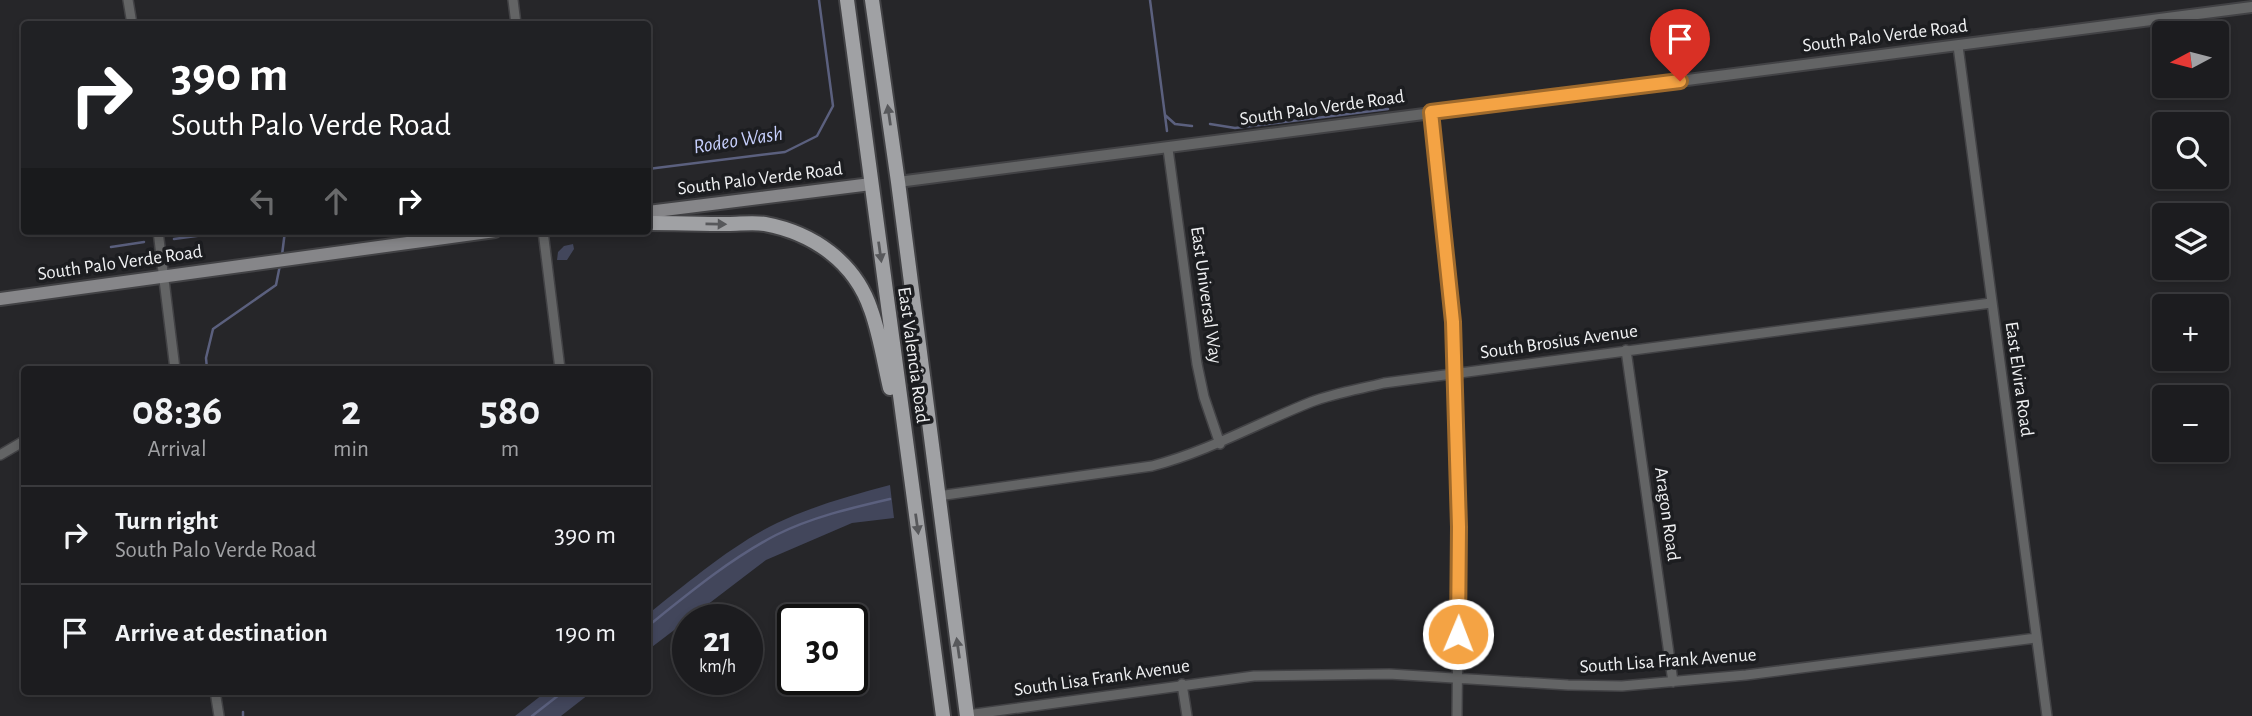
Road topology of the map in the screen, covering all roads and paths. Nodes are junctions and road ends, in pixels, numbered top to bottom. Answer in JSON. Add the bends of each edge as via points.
{"nodes":[{"id":1,"x":128,"y":0,"type":"edge"},
{"id":2,"x":513,"y":0,"type":"edge"},
{"id":3,"x":847,"y":0,"type":"edge"},
{"id":4,"x":872,"y":0,"type":"edge"},
{"id":5,"x":2252,"y":7,"type":"edge"},
{"id":6,"x":132,"y":21,"type":"edge"},
{"id":7,"x":516,"y":21,"type":"edge"},
{"id":8,"x":1958,"y":46,"type":"junction"},
{"id":9,"x":1431,"y":112,"type":"junction"},
{"id":10,"x":1168,"y":149,"type":"junction"},
{"id":11,"x":898,"y":182,"type":"junction"},
{"id":12,"x":871,"y":184,"type":"junction"},
{"id":13,"x":651,"y":212,"type":"edge"},
{"id":14,"x":651,"y":223,"type":"edge"},
{"id":15,"x":159,"y":235,"type":"edge"},
{"id":16,"x":466,"y":235,"type":"edge"},
{"id":17,"x":543,"y":235,"type":"edge"},
{"id":18,"x":164,"y":277,"type":"junction"},
{"id":19,"x":0,"y":299,"type":"edge"},
{"id":20,"x":1991,"y":303,"type":"junction"},
{"id":21,"x":1626,"y":350,"type":"junction"},
{"id":22,"x":175,"y":366,"type":"edge"},
{"id":23,"x":560,"y":366,"type":"edge"},
{"id":24,"x":1455,"y":374,"type":"junction"},
{"id":25,"x":21,"y":443,"type":"edge"},
{"id":26,"x":1220,"y":444,"type":"junction"},
{"id":27,"x":0,"y":455,"type":"edge"},
{"id":28,"x":908,"y":457,"type":"junction"},
{"id":29,"x":938,"y":496,"type":"junction"},
{"id":30,"x":2036,"y":638,"type":"junction"},
{"id":31,"x":1457,"y":678,"type":"junction"},
{"id":32,"x":1673,"y":682,"type":"junction"},
{"id":33,"x":1182,"y":684,"type":"junction"},
{"id":34,"x":216,"y":695,"type":"edge"},
{"id":35,"x":219,"y":716,"type":"edge"},
{"id":36,"x":943,"y":716,"type":"edge"},
{"id":37,"x":964,"y":716,"type":"edge"},
{"id":38,"x":1187,"y":716,"type":"edge"},
{"id":39,"x":1457,"y":716,"type":"edge"},
{"id":40,"x":2047,"y":716,"type":"edge"}],
"edges":[{"from":1,"to":6,"type":"street"},
{"from":2,"to":7,"type":"street"},
{"from":3,"to":12,"type":"main road","name":"East Valencia Road"},
{"from":11,"to":4,"type":"main road","name":"East Valencia Road","one_way":true},
{"from":5,"to":8,"type":"street","name":"South Palo Verde Road"},
{"from":8,"to":9,"type":"street","name":"South Palo Verde Road"},
{"from":8,"to":20,"type":"street","name":"East Elvira Road"},
{"from":9,"to":10,"type":"street","name":"South Palo Verde Road"},
{"from":9,"to":24,"type":"street"},
{"from":10,"to":11,"type":"street","name":"South Palo Verde Road"},
{"from":10,"to":26,"type":"street","name":"East Universal Way","via":[[1197,363]]},
{"from":11,"to":12,"type":"main road","name":"South Palo Verde Road"},
{"from":11,"to":29,"type":"main road","name":"East Valencia Road"},
{"from":12,"to":13,"type":"main road","name":"South Palo Verde Road"},
{"from":12,"to":28,"type":"main road","name":"East Valencia Road","one_way":true},
{"from":14,"to":28,"type":"main road","one_way":true,"via":[[762,223],[815,241],[839,259],[855,276],[872,311]]},
{"from":15,"to":18,"type":"street"},
{"from":16,"to":18,"type":"main road","name":"South Palo Verde Road"},
{"from":17,"to":23,"type":"street"},
{"from":18,"to":19,"type":"main road","name":"South Palo Verde Road"},
{"from":18,"to":22,"type":"street"},
{"from":20,"to":21,"type":"street","name":"South Brosius Avenue"},
{"from":20,"to":30,"type":"street","name":"East Elvira Road"},
{"from":21,"to":24,"type":"street","name":"South Brosius Avenue"},
{"from":21,"to":32,"type":"street","name":"Aragon Road"},
{"from":24,"to":26,"type":"street","name":"South Brosius Avenue","via":[[1384,383],[1314,401]]},
{"from":24,"to":31,"type":"street"},
{"from":25,"to":27,"type":"street"},
{"from":26,"to":29,"type":"street","name":"South Brosius Avenue","via":[[1152,466]]},
{"from":28,"to":36,"type":"main road","name":"East Valencia Road","one_way":true},
{"from":37,"to":29,"type":"main road","name":"East Valencia Road","one_way":true},
{"from":30,"to":32,"type":"street","name":"South Lisa Frank Avenue"},
{"from":30,"to":40,"type":"street","name":"East Elvira Road"},
{"from":31,"to":32,"type":"street","name":"South Lisa Frank Avenue","via":[[1622,686]]},
{"from":31,"to":33,"type":"street","name":"South Lisa Frank Avenue","via":[[1320,673]]},
{"from":31,"to":39,"type":"street"},
{"from":33,"to":37,"type":"street","name":"South Lisa Frank Avenue"},
{"from":33,"to":38,"type":"street"},
{"from":34,"to":35,"type":"street"}]}
